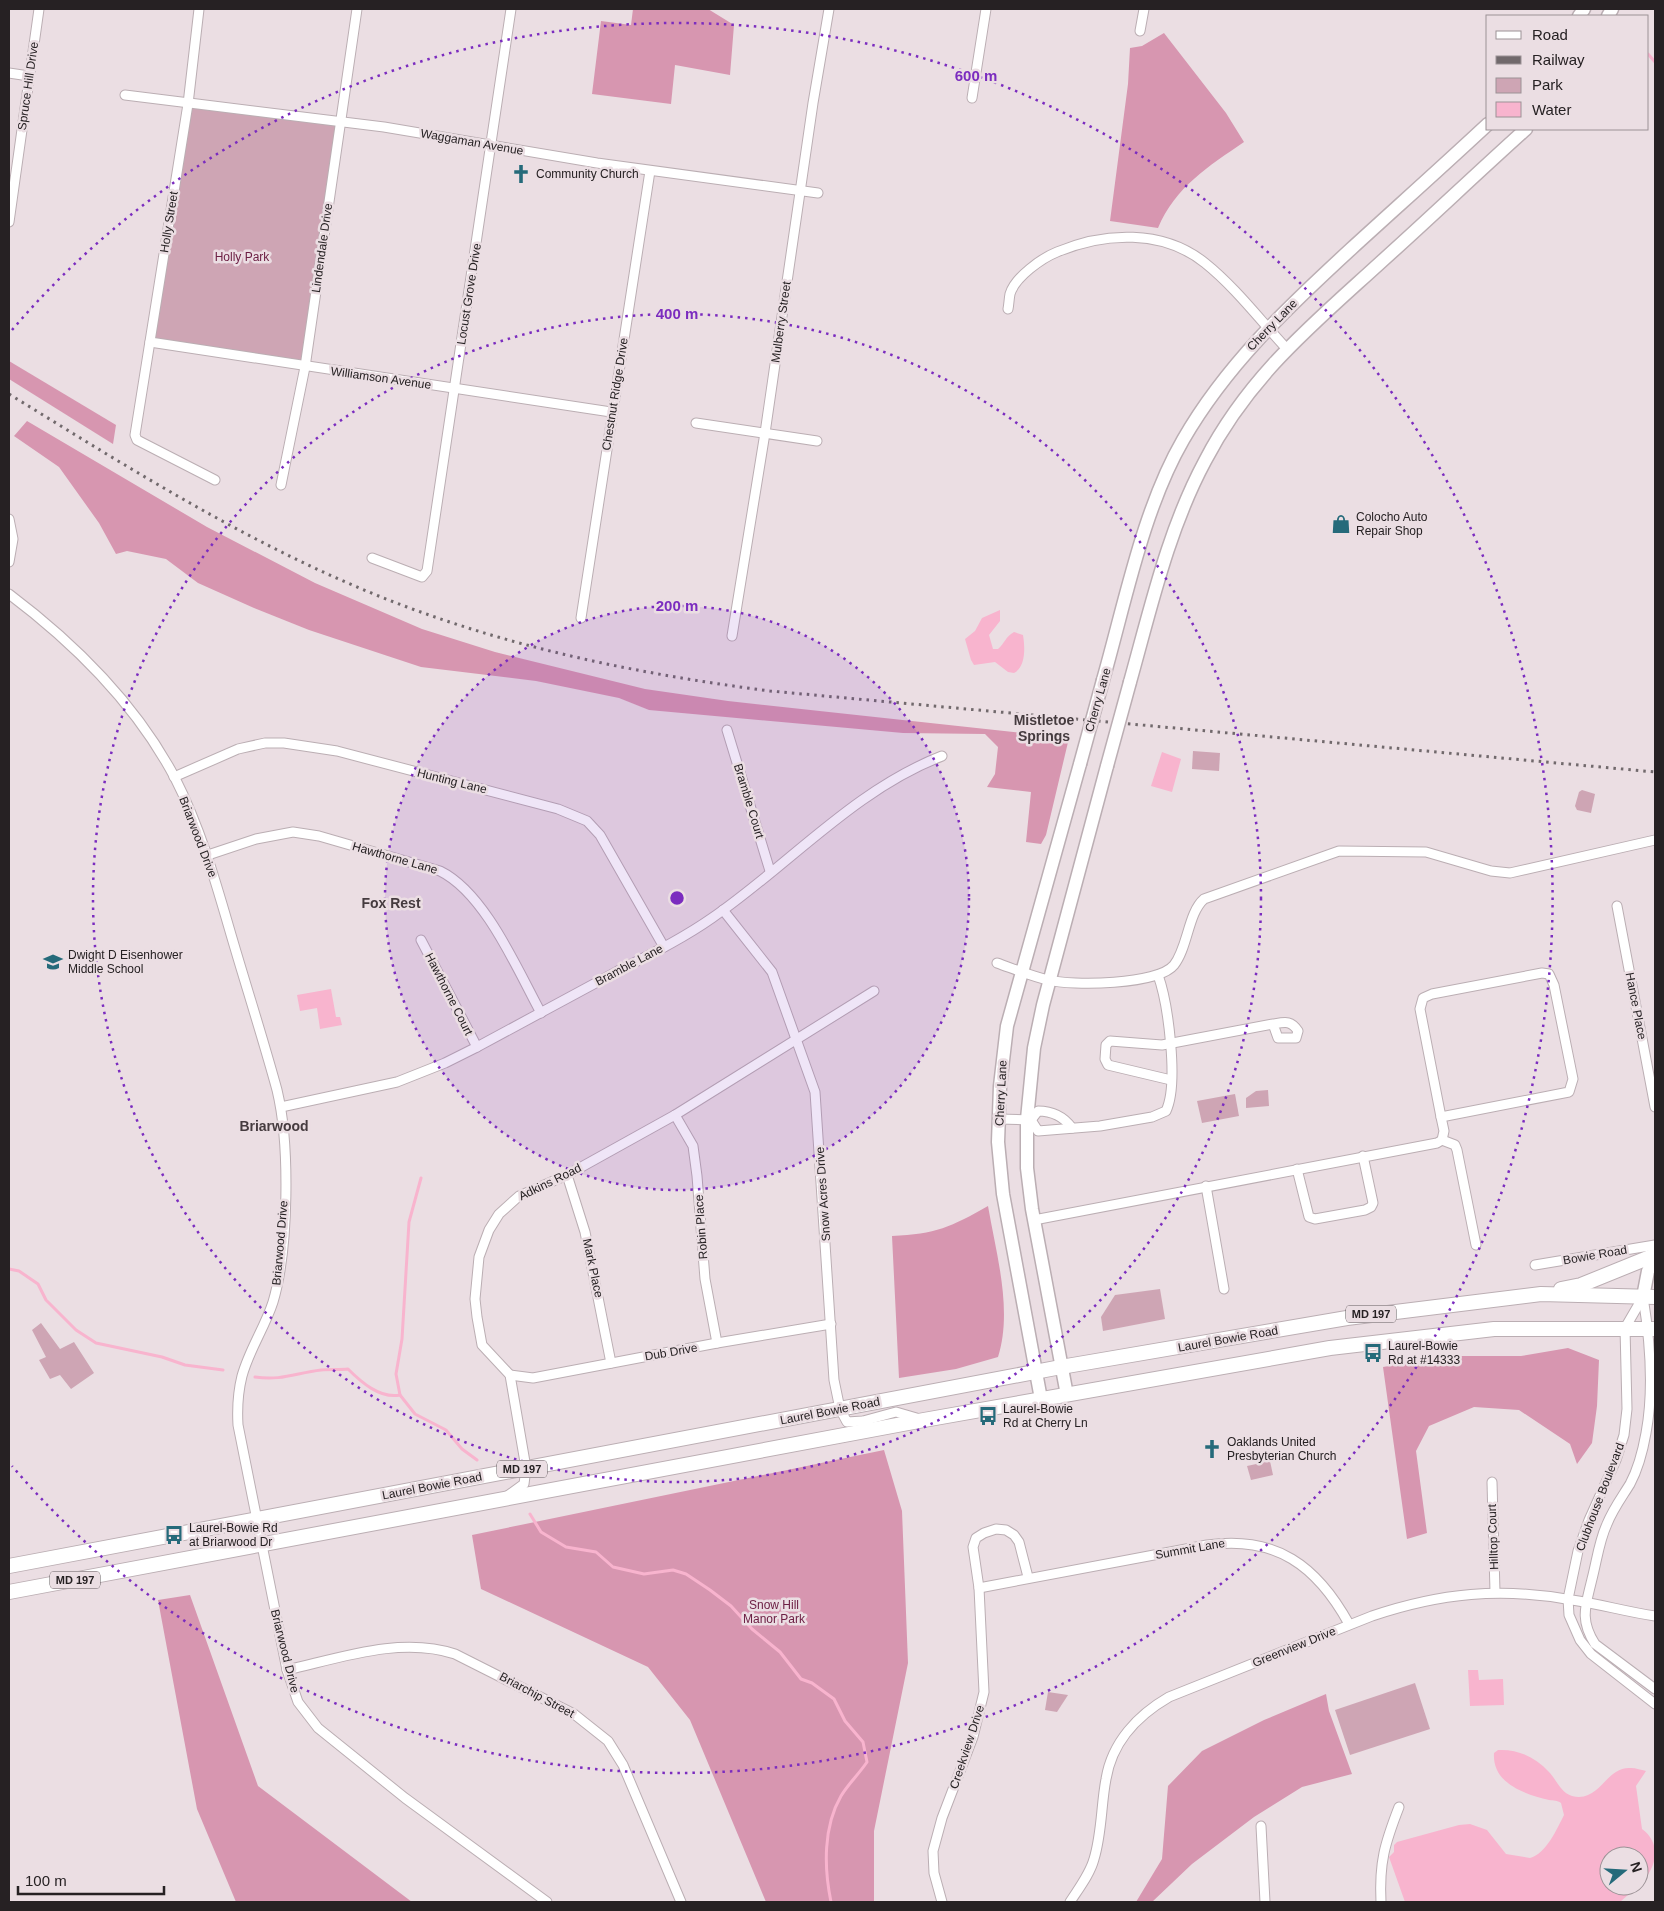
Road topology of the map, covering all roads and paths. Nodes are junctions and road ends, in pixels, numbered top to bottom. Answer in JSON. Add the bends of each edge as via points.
{"nodes":[{"id":1,"x":39,"y":9,"type":"edge"},
{"id":2,"x":199,"y":9,"type":"edge"},
{"id":3,"x":357,"y":9,"type":"edge"},
{"id":4,"x":511,"y":9,"type":"edge"},
{"id":5,"x":829,"y":9,"type":"edge"},
{"id":6,"x":986,"y":9,"type":"edge"},
{"id":7,"x":1144,"y":9,"type":"edge"},
{"id":8,"x":1140,"y":31,"type":"dead end"},
{"id":9,"x":9,"y":74,"type":"edge"},
{"id":10,"x":29,"y":76,"type":"junction"},
{"id":11,"x":125,"y":95,"type":"dead end"},
{"id":12,"x":972,"y":98,"type":"dead end"},
{"id":13,"x":188,"y":104,"type":"junction"},
{"id":14,"x":341,"y":122,"type":"junction"},
{"id":15,"x":1486,"y":126,"type":"edge"},
{"id":16,"x":1525,"y":130,"type":"edge"},
{"id":17,"x":492,"y":145,"type":"junction"},
{"id":18,"x":650,"y":171,"type":"junction"},
{"id":19,"x":800,"y":190,"type":"junction"},
{"id":20,"x":818,"y":193,"type":"dead end"},
{"id":21,"x":9,"y":222,"type":"edge"},
{"id":22,"x":1008,"y":309,"type":"dead end"},
{"id":23,"x":1268,"y":329,"type":"junction"},
{"id":24,"x":150,"y":342,"type":"junction"},
{"id":25,"x":1286,"y":348,"type":"junction"},
{"id":26,"x":305,"y":367,"type":"junction"},
{"id":27,"x":454,"y":388,"type":"junction"},
{"id":28,"x":611,"y":412,"type":"junction"},
{"id":29,"x":696,"y":422,"type":"dead end"},
{"id":30,"x":765,"y":433,"type":"junction"},
{"id":31,"x":816,"y":441,"type":"dead end"},
{"id":32,"x":216,"y":480,"type":"dead end"},
{"id":33,"x":281,"y":485,"type":"dead end"},
{"id":34,"x":9,"y":519,"type":"edge"},
{"id":35,"x":372,"y":558,"type":"dead end"},
{"id":36,"x":9,"y":562,"type":"edge"},
{"id":37,"x":9,"y":594,"type":"edge"},
{"id":38,"x":581,"y":618,"type":"dead end"},
{"id":39,"x":732,"y":636,"type":"dead end"},
{"id":40,"x":727,"y":730,"type":"dead end"},
{"id":41,"x":942,"y":756,"type":"dead end"},
{"id":42,"x":174,"y":777,"type":"junction"},
{"id":43,"x":1655,"y":840,"type":"edge"},
{"id":44,"x":208,"y":855,"type":"junction"},
{"id":45,"x":770,"y":871,"type":"junction"},
{"id":46,"x":1617,"y":906,"type":"dead end"},
{"id":47,"x":722,"y":910,"type":"junction"},
{"id":48,"x":422,"y":940,"type":"dead end"},
{"id":49,"x":664,"y":947,"type":"junction"},
{"id":50,"x":997,"y":963,"type":"dead end"},
{"id":51,"x":1021,"y":972,"type":"junction"},
{"id":52,"x":1158,"y":975,"type":"junction"},
{"id":53,"x":1049,"y":980,"type":"junction"},
{"id":54,"x":874,"y":991,"type":"dead end"},
{"id":55,"x":540,"y":1013,"type":"junction"},
{"id":56,"x":1273,"y":1024,"type":"dead end"},
{"id":57,"x":797,"y":1038,"type":"junction"},
{"id":58,"x":1169,"y":1043,"type":"junction"},
{"id":59,"x":477,"y":1047,"type":"junction"},
{"id":60,"x":1171,"y":1080,"type":"junction"},
{"id":61,"x":281,"y":1107,"type":"junction"},
{"id":62,"x":1655,"y":1107,"type":"edge"},
{"id":63,"x":675,"y":1115,"type":"junction"},
{"id":64,"x":1441,"y":1117,"type":"junction"},
{"id":65,"x":999,"y":1119,"type":"junction"},
{"id":66,"x":1029,"y":1119,"type":"junction"},
{"id":67,"x":1072,"y":1128,"type":"junction"},
{"id":68,"x":1442,"y":1140,"type":"junction"},
{"id":69,"x":1363,"y":1156,"type":"junction"},
{"id":70,"x":1297,"y":1169,"type":"junction"},
{"id":71,"x":567,"y":1175,"type":"junction"},
{"id":72,"x":1206,"y":1186,"type":"junction"},
{"id":73,"x":1034,"y":1220,"type":"junction"},
{"id":74,"x":1476,"y":1245,"type":"dead end"},
{"id":75,"x":1655,"y":1245,"type":"edge"},
{"id":76,"x":1655,"y":1257,"type":"edge"},
{"id":77,"x":1535,"y":1265,"type":"dead end"},
{"id":78,"x":1224,"y":1289,"type":"dead end"},
{"id":79,"x":1541,"y":1294,"type":"junction"},
{"id":80,"x":1649,"y":1297,"type":"edge"},
{"id":81,"x":831,"y":1324,"type":"junction"},
{"id":82,"x":1625,"y":1328,"type":"junction"},
{"id":83,"x":1652,"y":1329,"type":"edge"},
{"id":84,"x":717,"y":1343,"type":"junction"},
{"id":85,"x":611,"y":1363,"type":"junction"},
{"id":86,"x":1061,"y":1367,"type":"junction"},
{"id":87,"x":1035,"y":1372,"type":"junction"},
{"id":88,"x":510,"y":1375,"type":"junction"},
{"id":89,"x":1066,"y":1394,"type":"junction"},
{"id":90,"x":1041,"y":1399,"type":"junction"},
{"id":91,"x":840,"y":1409,"type":"junction"},
{"id":92,"x":924,"y":1420,"type":"junction"},
{"id":93,"x":526,"y":1468,"type":"junction"},
{"id":94,"x":1492,"y":1482,"type":"dead end"},
{"id":95,"x":502,"y":1500,"type":"junction"},
{"id":96,"x":256,"y":1519,"type":"junction"},
{"id":97,"x":261,"y":1545,"type":"junction"},
{"id":98,"x":9,"y":1566,"type":"edge"},
{"id":99,"x":1028,"y":1577,"type":"junction"},
{"id":100,"x":979,"y":1588,"type":"junction"},
{"id":101,"x":9,"y":1592,"type":"edge"},
{"id":102,"x":1495,"y":1592,"type":"junction"},
{"id":103,"x":1568,"y":1599,"type":"junction"},
{"id":104,"x":1585,"y":1602,"type":"junction"},
{"id":105,"x":1655,"y":1616,"type":"edge"},
{"id":106,"x":1349,"y":1624,"type":"junction"},
{"id":107,"x":287,"y":1670,"type":"junction"},
{"id":108,"x":1655,"y":1689,"type":"edge"},
{"id":109,"x":1655,"y":1704,"type":"edge"},
{"id":110,"x":1399,"y":1806,"type":"dead end"},
{"id":111,"x":1261,"y":1826,"type":"dead end"},
{"id":112,"x":546,"y":1902,"type":"edge"},
{"id":113,"x":680,"y":1902,"type":"edge"},
{"id":114,"x":942,"y":1902,"type":"edge"},
{"id":115,"x":1070,"y":1902,"type":"edge"},
{"id":116,"x":1265,"y":1902,"type":"edge"},
{"id":117,"x":1381,"y":1902,"type":"edge"}],
"edges":[{"from":1,"to":10,"type":"street","name":"Spruce Hill Drive"},
{"from":2,"to":13,"type":"street","name":"Holly Street"},
{"from":3,"to":14,"type":"street","name":"Lindendale Drive"},
{"from":4,"to":17,"type":"street","name":"Locust Grove Drive"},
{"from":5,"to":19,"type":"street","name":"Mulberry Street"},
{"from":6,"to":12,"type":"street"},
{"from":7,"to":8,"type":"street"},
{"from":9,"to":10,"type":"street"},
{"from":10,"to":21,"type":"street","name":"Spruce Hill Drive"},
{"from":11,"to":13,"type":"street","name":"Waggaman Avenue"},
{"from":13,"to":14,"type":"street","name":"Waggaman Avenue"},
{"from":13,"to":24,"type":"street","name":"Holly Street"},
{"from":14,"to":17,"type":"street","name":"Waggaman Avenue"},
{"from":14,"to":26,"type":"street","name":"Lindendale Drive"},
{"from":15,"to":23,"type":"main road","name":"Cherry Lane","via":[[1295,300]]},
{"from":16,"to":25,"type":"main road"},
{"from":17,"to":18,"type":"street","name":"Waggaman Avenue"},
{"from":17,"to":27,"type":"street","name":"Locust Grove Drive"},
{"from":18,"to":19,"type":"street","name":"Waggaman Avenue"},
{"from":18,"to":28,"type":"street","name":"Chestnut Ridge Drive"},
{"from":19,"to":20,"type":"street","name":"Waggaman Avenue"},
{"from":19,"to":30,"type":"street","name":"Mulberry Street"},
{"from":22,"to":23,"type":"street","via":[[1010,292],[1039,262],[1090,240],[1128,236],[1171,245],[1196,256],[1225,280]]},
{"from":23,"to":25,"type":"street"},
{"from":23,"to":51,"type":"main road","name":"Cherry Lane","bridge":true,"via":[[1207,402],[1172,461],[1151,511]]},
{"from":24,"to":26,"type":"street","name":"Williamson Avenue"},
{"from":24,"to":32,"type":"street","name":"Holly Street","via":[[135,435],[137,440]]},
{"from":25,"to":53,"type":"main road","bridge":true,"via":[[1227,422],[1190,491],[1166,556]]},
{"from":26,"to":27,"type":"street","name":"Williamson Avenue"},
{"from":26,"to":33,"type":"street","name":"Lindendale Drive"},
{"from":27,"to":28,"type":"street","name":"Williamson Avenue"},
{"from":27,"to":35,"type":"street","name":"Locust Grove Drive","via":[[426,571],[422,577]]},
{"from":28,"to":38,"type":"street","name":"Chestnut Ridge Drive"},
{"from":29,"to":30,"type":"street"},
{"from":30,"to":31,"type":"street"},
{"from":30,"to":39,"type":"street","name":"Mulberry Street"},
{"from":34,"to":36,"type":"street","via":[[12,539]]},
{"from":37,"to":42,"type":"street","name":"Briarwood Drive","via":[[41,617],[97,671],[136,718]]},
{"from":40,"to":45,"type":"street","name":"Bramble Court"},
{"from":41,"to":45,"type":"street","name":"Bramble Lane","via":[[873,793]]},
{"from":42,"to":44,"type":"street","name":"Briarwood Drive"},
{"from":42,"to":49,"type":"street","name":"Hunting Lane","via":[[250,746],[265,743],[313,746],[571,813],[587,821],[600,835]]},
{"from":43,"to":52,"type":"street","via":[[1510,873],[1491,871],[1426,852],[1330,853],[1204,899],[1197,908],[1174,964]]},
{"from":44,"to":55,"type":"street","name":"Hawthorne Lane","via":[[256,839],[293,832],[318,836],[440,871],[458,882],[475,900]]},
{"from":44,"to":61,"type":"street","name":"Briarwood Drive"},
{"from":45,"to":47,"type":"street","name":"Bramble Lane"},
{"from":46,"to":62,"type":"street","name":"Hance Place"},
{"from":47,"to":49,"type":"street","name":"Bramble Lane"},
{"from":47,"to":57,"type":"street","name":"Snow Acres Drive","via":[[772,972]]},
{"from":48,"to":59,"type":"street","name":"Hawthorne Court"},
{"from":49,"to":55,"type":"street","name":"Bramble Lane"},
{"from":50,"to":51,"type":"street"},
{"from":51,"to":53,"type":"street"},
{"from":51,"to":65,"type":"main road","name":"Cherry Lane","via":[[1004,1046]]},
{"from":52,"to":53,"type":"street","via":[[1101,984]]},
{"from":52,"to":58,"type":"street","via":[[1166,1001]]},
{"from":53,"to":66,"type":"main road","via":[[1034,1048]]},
{"from":54,"to":57,"type":"street","name":"Adkins Road"},
{"from":55,"to":59,"type":"street","name":"Bramble Lane"},
{"from":56,"to":58,"type":"street"},
{"from":57,"to":63,"type":"street","name":"Adkins Road"},
{"from":57,"to":81,"type":"street","name":"Snow Acres Drive","via":[[815,1092]]},
{"from":58,"to":60,"type":"street"},
{"from":58,"to":60,"type":"street","via":[[1110,1041],[1106,1045],[1105,1059],[1108,1065]]},
{"from":59,"to":61,"type":"street","name":"Bramble Lane","via":[[397,1082]]},
{"from":60,"to":67,"type":"street","via":[[1168,1106],[1159,1116]]},
{"from":61,"to":96,"type":"street","name":"Briarwood Drive","via":[[286,1161],[283,1237],[277,1284],[270,1310],[242,1375],[237,1408],[242,1454]]},
{"from":63,"to":71,"type":"street","name":"Adkins Road"},
{"from":63,"to":84,"type":"street","name":"Robin Place","via":[[692,1146],[705,1280]]},
{"from":64,"to":64,"type":"street","via":[[1420,1010],[1423,998],[1549,974],[1573,1079],[1569,1092]]},
{"from":64,"to":68,"type":"street"},
{"from":65,"to":66,"type":"street"},
{"from":65,"to":87,"type":"main road","name":"Cherry Lane","via":[[1003,1194]]},
{"from":66,"to":67,"type":"street","via":[[1038,1131]]},
{"from":66,"to":67,"type":"street","via":[[1038,1111],[1047,1111]]},
{"from":66,"to":73,"type":"main road","via":[[1027,1168]]},
{"from":68,"to":69,"type":"street"},
{"from":68,"to":74,"type":"street","via":[[1455,1145],[1457,1150]]},
{"from":69,"to":70,"type":"street"},
{"from":69,"to":70,"type":"street","via":[[1373,1203],[1365,1210],[1315,1219],[1309,1217]]},
{"from":70,"to":72,"type":"street"},
{"from":71,"to":85,"type":"street","name":"Mark Place","via":[[585,1232]]},
{"from":71,"to":88,"type":"street","name":"Adkins Road","via":[[519,1196],[505,1207],[489,1230],[479,1257],[475,1299],[482,1345]]},
{"from":72,"to":73,"type":"street"},
{"from":72,"to":78,"type":"street"},
{"from":73,"to":86,"type":"main road"},
{"from":75,"to":77,"type":"street","name":"Bowie Road"},
{"from":76,"to":79,"type":"main road","via":[[1581,1285]]},
{"from":76,"to":80,"type":"main road","via":[[1648,1271]]},
{"from":79,"to":80,"type":"main road","name":"Laurel Bowie Road","number":"MD 197"},
{"from":79,"to":86,"type":"main road","name":"Laurel Bowie Road","number":"MD 197","via":[[1356,1316]]},
{"from":80,"to":82,"type":"street"},
{"from":80,"to":83,"type":"street","name":"Clubhouse Boulevard"},
{"from":81,"to":84,"type":"street","name":"Dub Drive"},
{"from":81,"to":91,"type":"street","name":"Snow Acres Drive","via":[[834,1380]]},
{"from":82,"to":83,"type":"main road","name":"Laurel Bowie Road","number":"MD 197"},
{"from":82,"to":89,"type":"main road","name":"Laurel Bowie Road","number":"MD 197","via":[[1494,1329],[1384,1340]]},
{"from":82,"to":103,"type":"street","name":"Clubhouse Boulevard","via":[[1627,1409],[1624,1435],[1578,1551]]},
{"from":83,"to":104,"type":"street","name":"Clubhouse Boulevard","via":[[1646,1433],[1631,1482],[1606,1524]]},
{"from":84,"to":85,"type":"street","name":"Dub Drive"},
{"from":85,"to":88,"type":"street","name":"Dub Drive","via":[[532,1378]]},
{"from":86,"to":87,"type":"main road","name":"Laurel Bowie Road","number":"MD 197"},
{"from":86,"to":89,"type":"main road"},
{"from":87,"to":90,"type":"main road","name":"Cherry Lane"},
{"from":87,"to":91,"type":"main road","name":"Laurel Bowie Road","number":"MD 197"},
{"from":88,"to":93,"type":"street"},
{"from":89,"to":90,"type":"main road","name":"Laurel Bowie Road","number":"MD 197"},
{"from":90,"to":92,"type":"main road","name":"Laurel Bowie Road","number":"MD 197"},
{"from":91,"to":92,"type":"street","via":[[847,1422],[896,1412]]},
{"from":91,"to":93,"type":"main road","name":"Laurel Bowie Road","number":"MD 197"},
{"from":92,"to":95,"type":"main road","name":"Laurel Bowie Road","number":"MD 197"},
{"from":93,"to":95,"type":"street","via":[[524,1484]]},
{"from":93,"to":96,"type":"main road","name":"Laurel Bowie Road","number":"MD 197"},
{"from":94,"to":102,"type":"street","name":"Hilltop Court"},
{"from":95,"to":97,"type":"main road","name":"Laurel Bowie Road","number":"MD 197"},
{"from":96,"to":97,"type":"street","name":"Briarwood Drive"},
{"from":96,"to":98,"type":"main road","name":"Laurel Bowie Road","number":"MD 197"},
{"from":97,"to":101,"type":"main road","name":"Laurel Bowie Road","number":"MD 197"},
{"from":97,"to":107,"type":"street","name":"Briarwood Drive"},
{"from":99,"to":100,"type":"street"},
{"from":99,"to":100,"type":"street","name":"Creekview Drive","via":[[1017,1538],[1006,1530],[996,1529],[984,1533],[974,1542]]},
{"from":99,"to":106,"type":"street","name":"Summit Lane","via":[[1238,1542],[1274,1550],[1306,1569],[1329,1590]]},
{"from":100,"to":114,"type":"street","name":"Creekview Drive","via":[[984,1692],[973,1737],[933,1851],[934,1873]]},
{"from":102,"to":103,"type":"street","name":"Greenview Drive"},
{"from":102,"to":106,"type":"street","name":"Greenview Drive","via":[[1423,1600]]},
{"from":103,"to":104,"type":"street","name":"Greenview Drive"},
{"from":103,"to":109,"type":"street","via":[[1569,1615],[1580,1640],[1591,1654]]},
{"from":104,"to":105,"type":"street","name":"Greenview Drive"},
{"from":104,"to":108,"type":"street","name":"Clubhouse Boulevard","via":[[1585,1623],[1595,1644]]},
{"from":106,"to":115,"type":"street","name":"Greenview Drive","via":[[1178,1694],[1143,1714],[1124,1737],[1109,1766],[1094,1861]]},
{"from":107,"to":112,"type":"street","name":"Briarwood Drive","via":[[298,1702],[318,1728],[405,1798]]},
{"from":107,"to":113,"type":"street","name":"Briarchip Street","via":[[395,1648],[434,1648],[455,1654],[574,1714],[598,1731],[617,1753]]},
{"from":110,"to":117,"type":"street","via":[[1383,1850]]},
{"from":111,"to":116,"type":"street"}]}
